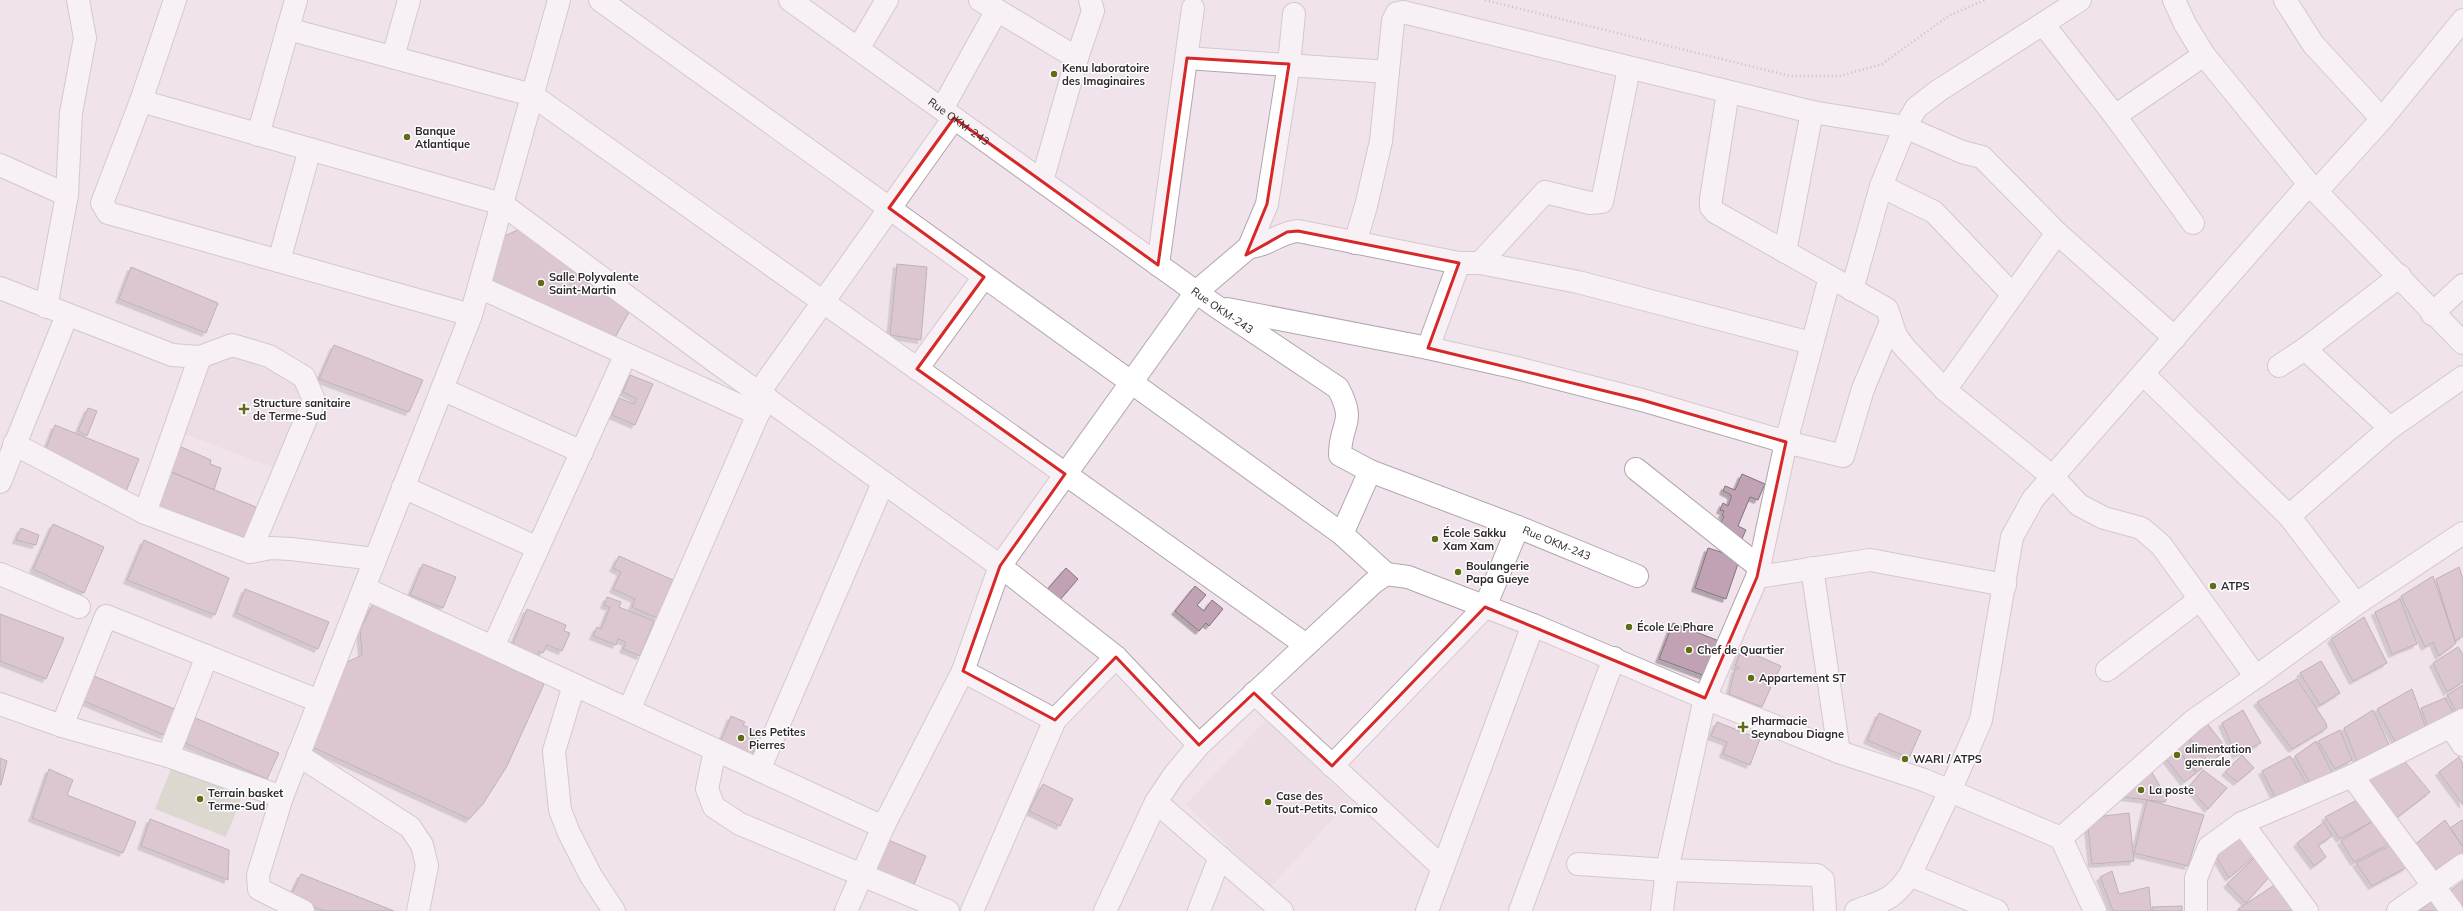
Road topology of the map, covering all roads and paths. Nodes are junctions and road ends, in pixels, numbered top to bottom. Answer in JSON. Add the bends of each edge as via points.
{"nodes":[{"id":1,"x":78,"y":0,"type":"edge"},
{"id":2,"x":175,"y":0,"type":"edge"},
{"id":3,"x":296,"y":0,"type":"edge"},
{"id":4,"x":409,"y":0,"type":"edge"},
{"id":5,"x":559,"y":0,"type":"edge"},
{"id":6,"x":600,"y":0,"type":"edge"},
{"id":7,"x":790,"y":0,"type":"edge"},
{"id":8,"x":887,"y":0,"type":"edge"},
{"id":9,"x":1090,"y":0,"type":"edge"},
{"id":10,"x":1485,"y":0,"type":"edge"},
{"id":11,"x":1985,"y":0,"type":"edge"},
{"id":12,"x":2080,"y":0,"type":"edge"},
{"id":13,"x":2174,"y":0,"type":"edge"},
{"id":14,"x":2285,"y":0,"type":"edge"},
{"id":15,"x":989,"y":5,"type":"edge"},
{"id":16,"x":1193,"y":8,"type":"dead end"},
{"id":17,"x":1294,"y":14,"type":"dead end"},
{"id":18,"x":2463,"y":20,"type":"edge"},
{"id":19,"x":2043,"y":24,"type":"junction"},
{"id":20,"x":288,"y":29,"type":"junction"},
{"id":21,"x":858,"y":49,"type":"junction"},
{"id":22,"x":2204,"y":55,"type":"junction"},
{"id":23,"x":393,"y":57,"type":"junction"},
{"id":24,"x":1077,"y":58,"type":"junction"},
{"id":25,"x":1187,"y":58,"type":"junction"},
{"id":26,"x":1289,"y":64,"type":"junction"},
{"id":27,"x":1629,"y":69,"type":"junction"},
{"id":28,"x":1388,"y":72,"type":"junction"},
{"id":29,"x":1728,"y":92,"type":"junction"},
{"id":30,"x":532,"y":96,"type":"junction"},
{"id":31,"x":140,"y":101,"type":"junction"},
{"id":32,"x":1812,"y":112,"type":"junction"},
{"id":33,"x":948,"y":113,"type":"junction"},
{"id":34,"x":2115,"y":116,"type":"junction"},
{"id":35,"x":2382,"y":119,"type":"junction"},
{"id":36,"x":1905,"y":126,"type":"junction"},
{"id":37,"x":258,"y":134,"type":"junction"},
{"id":38,"x":310,"y":149,"type":"junction"},
{"id":39,"x":0,"y":165,"type":"edge"},
{"id":40,"x":1042,"y":181,"type":"junction"},
{"id":41,"x":1881,"y":186,"type":"junction"},
{"id":42,"x":2312,"y":188,"type":"junction"},
{"id":43,"x":67,"y":195,"type":"junction"},
{"id":44,"x":502,"y":204,"type":"junction"},
{"id":45,"x":889,"y":208,"type":"junction"},
{"id":46,"x":2193,"y":223,"type":"dead end"},
{"id":47,"x":2057,"y":233,"type":"junction"},
{"id":48,"x":1354,"y":243,"type":"junction"},
{"id":49,"x":1250,"y":247,"type":"junction"},
{"id":50,"x":1785,"y":252,"type":"junction"},
{"id":51,"x":279,"y":261,"type":"junction"},
{"id":52,"x":1459,"y":263,"type":"junction"},
{"id":53,"x":1480,"y":263,"type":"junction"},
{"id":54,"x":1158,"y":265,"type":"junction"},
{"id":55,"x":2400,"y":276,"type":"junction"},
{"id":56,"x":984,"y":277,"type":"junction"},
{"id":57,"x":1830,"y":277,"type":"junction"},
{"id":58,"x":2463,"y":285,"type":"edge"},
{"id":59,"x":478,"y":287,"type":"junction"},
{"id":60,"x":0,"y":288,"type":"edge"},
{"id":61,"x":1852,"y":290,"type":"junction"},
{"id":62,"x":1196,"y":292,"type":"junction"},
{"id":63,"x":2013,"y":295,"type":"junction"},
{"id":64,"x":823,"y":302,"type":"junction"},
{"id":65,"x":46,"y":307,"type":"junction"},
{"id":66,"x":1218,"y":307,"type":"junction"},
{"id":67,"x":2432,"y":314,"type":"junction"},
{"id":68,"x":67,"y":315,"type":"junction"},
{"id":69,"x":471,"y":315,"type":"junction"},
{"id":70,"x":1891,"y":322,"type":"junction"},
{"id":71,"x":2175,"y":338,"type":"junction"},
{"id":72,"x":1812,"y":343,"type":"junction"},
{"id":73,"x":2463,"y":343,"type":"edge"},
{"id":74,"x":1428,"y":348,"type":"junction"},
{"id":75,"x":2306,"y":349,"type":"junction"},
{"id":76,"x":626,"y":354,"type":"junction"},
{"id":77,"x":200,"y":357,"type":"junction"},
{"id":78,"x":2279,"y":366,"type":"dead end"},
{"id":79,"x":917,"y":369,"type":"junction"},
{"id":80,"x":2143,"y":374,"type":"junction"},
{"id":81,"x":2463,"y":377,"type":"edge"},
{"id":82,"x":1131,"y":382,"type":"junction"},
{"id":83,"x":442,"y":389,"type":"junction"},
{"id":84,"x":1946,"y":390,"type":"junction"},
{"id":85,"x":762,"y":402,"type":"junction"},
{"id":86,"x":2390,"y":428,"type":"junction"},
{"id":87,"x":1786,"y":442,"type":"junction"},
{"id":88,"x":14,"y":444,"type":"junction"},
{"id":89,"x":582,"y":452,"type":"junction"},
{"id":90,"x":1636,"y":469,"type":"dead end"},
{"id":91,"x":1370,"y":471,"type":"junction"},
{"id":92,"x":1065,"y":474,"type":"junction"},
{"id":93,"x":2053,"y":477,"type":"junction"},
{"id":94,"x":0,"y":481,"type":"edge"},
{"id":95,"x":883,"y":483,"type":"junction"},
{"id":96,"x":403,"y":487,"type":"junction"},
{"id":97,"x":145,"y":513,"type":"junction"},
{"id":98,"x":2289,"y":516,"type":"junction"},
{"id":99,"x":1518,"y":527,"type":"junction"},
{"id":100,"x":2463,"y":533,"type":"edge"},
{"id":101,"x":1342,"y":534,"type":"junction"},
{"id":102,"x":538,"y":548,"type":"junction"},
{"id":103,"x":250,"y":552,"type":"junction"},
{"id":104,"x":375,"y":559,"type":"junction"},
{"id":105,"x":1000,"y":566,"type":"junction"},
{"id":106,"x":1812,"y":568,"type":"junction"},
{"id":107,"x":1757,"y":571,"type":"junction"},
{"id":108,"x":0,"y":574,"type":"edge"},
{"id":109,"x":1386,"y":574,"type":"junction"},
{"id":110,"x":1637,"y":576,"type":"dead end"},
{"id":111,"x":2005,"y":585,"type":"junction"},
{"id":112,"x":364,"y":588,"type":"junction"},
{"id":113,"x":2199,"y":600,"type":"junction"},
{"id":114,"x":2356,"y":604,"type":"junction"},
{"id":115,"x":79,"y":607,"type":"dead end"},
{"id":116,"x":1485,"y":607,"type":"junction"},
{"id":117,"x":1533,"y":625,"type":"junction"},
{"id":118,"x":1306,"y":645,"type":"junction"},
{"id":119,"x":493,"y":647,"type":"junction"},
{"id":120,"x":207,"y":656,"type":"junction"},
{"id":121,"x":1116,"y":657,"type":"junction"},
{"id":122,"x":1614,"y":658,"type":"junction"},
{"id":123,"x":963,"y":670,"type":"junction"},
{"id":124,"x":2107,"y":670,"type":"dead end"},
{"id":125,"x":2256,"y":677,"type":"junction"},
{"id":126,"x":574,"y":685,"type":"junction"},
{"id":127,"x":1254,"y":693,"type":"junction"},
{"id":128,"x":1705,"y":698,"type":"junction"},
{"id":129,"x":319,"y":701,"type":"junction"},
{"id":130,"x":0,"y":704,"type":"edge"},
{"id":131,"x":628,"y":710,"type":"junction"},
{"id":132,"x":1055,"y":720,"type":"junction"},
{"id":133,"x":2457,"y":724,"type":"edge"},
{"id":134,"x":62,"y":726,"type":"junction"},
{"id":135,"x":1199,"y":745,"type":"junction"},
{"id":136,"x":2463,"y":745,"type":"edge"},
{"id":137,"x":715,"y":750,"type":"junction"},
{"id":138,"x":1839,"y":752,"type":"junction"},
{"id":139,"x":298,"y":755,"type":"junction"},
{"id":140,"x":168,"y":756,"type":"junction"},
{"id":141,"x":1332,"y":766,"type":"junction"},
{"id":142,"x":759,"y":770,"type":"junction"},
{"id":143,"x":2352,"y":776,"type":"junction"},
{"id":144,"x":1950,"y":792,"type":"junction"},
{"id":145,"x":282,"y":797,"type":"junction"},
{"id":146,"x":1156,"y":802,"type":"junction"},
{"id":147,"x":2242,"y":823,"type":"junction"},
{"id":148,"x":883,"y":827,"type":"junction"},
{"id":149,"x":2061,"y":838,"type":"junction"},
{"id":150,"x":1220,"y":857,"type":"junction"},
{"id":151,"x":1578,"y":864,"type":"dead end"},
{"id":152,"x":2463,"y":864,"type":"edge"},
{"id":153,"x":1443,"y":868,"type":"junction"},
{"id":154,"x":1667,"y":870,"type":"junction"},
{"id":155,"x":862,"y":875,"type":"junction"},
{"id":156,"x":1910,"y":875,"type":"junction"},
{"id":157,"x":2433,"y":886,"type":"junction"},
{"id":158,"x":303,"y":911,"type":"edge"},
{"id":159,"x":418,"y":911,"type":"edge"},
{"id":160,"x":614,"y":911,"type":"edge"},
{"id":161,"x":846,"y":911,"type":"edge"},
{"id":162,"x":948,"y":911,"type":"edge"},
{"id":163,"x":972,"y":911,"type":"edge"},
{"id":164,"x":1105,"y":911,"type":"edge"},
{"id":165,"x":1199,"y":911,"type":"edge"},
{"id":166,"x":1282,"y":911,"type":"edge"},
{"id":167,"x":1427,"y":911,"type":"edge"},
{"id":168,"x":1520,"y":911,"type":"edge"},
{"id":169,"x":1662,"y":911,"type":"edge"},
{"id":170,"x":1825,"y":911,"type":"edge"},
{"id":171,"x":1856,"y":911,"type":"edge"},
{"id":172,"x":1997,"y":911,"type":"edge"},
{"id":173,"x":2095,"y":911,"type":"edge"},
{"id":174,"x":2196,"y":911,"type":"edge"},
{"id":175,"x":2307,"y":911,"type":"edge"},
{"id":176,"x":2398,"y":911,"type":"edge"},
{"id":177,"x":2452,"y":911,"type":"edge"}],
"edges":[{"from":1,"to":43,"type":"street","via":[[85,38],[71,113]]},
{"from":2,"to":31,"type":"street"},
{"from":3,"to":20,"type":"street"},
{"from":4,"to":23,"type":"street"},
{"from":5,"to":30,"type":"street"},
{"from":6,"to":45,"type":"street"},
{"from":7,"to":21,"type":"street","name":"Rue OKM-243"},
{"from":8,"to":21,"type":"street"},
{"from":9,"to":24,"type":"street","via":[[1093,11]]},
{"from":10,"to":11,"type":"path","via":[[1790,76],[1840,76],[1882,64],[1950,15]]},
{"from":12,"to":19,"type":"street"},
{"from":13,"to":22,"type":"street"},
{"from":14,"to":35,"type":"street","via":[[2313,44]]},
{"from":15,"to":24,"type":"street"},
{"from":15,"to":33,"type":"street"},
{"from":16,"to":25,"type":"street"},
{"from":17,"to":26,"type":"street"},
{"from":18,"to":35,"type":"street"},
{"from":19,"to":34,"type":"street"},
{"from":19,"to":36,"type":"street","via":[[1938,91],[1916,108]]},
{"from":20,"to":23,"type":"street"},
{"from":20,"to":37,"type":"street"},
{"from":21,"to":33,"type":"street","name":"Rue OKM-243"},
{"from":22,"to":34,"type":"street"},
{"from":22,"to":42,"type":"street"},
{"from":23,"to":30,"type":"street"},
{"from":24,"to":40,"type":"street"},
{"from":25,"to":26,"type":"street"},
{"from":25,"to":54,"type":"street"},
{"from":26,"to":28,"type":"street"},
{"from":26,"to":49,"type":"street","via":[[1267,204]]},
{"from":27,"to":28,"type":"street","via":[[1403,12],[1397,13],[1393,21]]},
{"from":27,"to":29,"type":"street"},
{"from":27,"to":53,"type":"street","via":[[1602,202],[1590,203],[1545,192]]},
{"from":28,"to":48,"type":"street","via":[[1381,141],[1366,206]]},
{"from":29,"to":32,"type":"street"},
{"from":29,"to":50,"type":"street","via":[[1711,207],[1715,212]]},
{"from":30,"to":44,"type":"street"},
{"from":30,"to":64,"type":"street"},
{"from":31,"to":37,"type":"street"},
{"from":31,"to":51,"type":"street","via":[[102,203],[104,209],[108,213]]},
{"from":32,"to":36,"type":"street"},
{"from":32,"to":50,"type":"street"},
{"from":33,"to":40,"type":"street","name":"Rue OKM-243"},
{"from":33,"to":45,"type":"street"},
{"from":34,"to":46,"type":"street"},
{"from":35,"to":42,"type":"street"},
{"from":36,"to":41,"type":"street"},
{"from":36,"to":47,"type":"street","via":[[1962,152],[1982,157]]},
{"from":37,"to":38,"type":"street"},
{"from":38,"to":44,"type":"street"},
{"from":38,"to":51,"type":"street"},
{"from":39,"to":43,"type":"street"},
{"from":40,"to":54,"type":"street","name":"Rue OKM-243"},
{"from":41,"to":61,"type":"street"},
{"from":41,"to":63,"type":"street","via":[[1934,212]]},
{"from":42,"to":55,"type":"street"},
{"from":42,"to":71,"type":"street"},
{"from":43,"to":65,"type":"street"},
{"from":44,"to":59,"type":"street"},
{"from":44,"to":85,"type":"street"},
{"from":45,"to":56,"type":"street"},
{"from":45,"to":64,"type":"street"},
{"from":47,"to":63,"type":"street"},
{"from":47,"to":71,"type":"street"},
{"from":48,"to":49,"type":"street","via":[[1298,231],[1287,232],[1262,247]]},
{"from":48,"to":52,"type":"street"},
{"from":49,"to":62,"type":"street"},
{"from":50,"to":57,"type":"street"},
{"from":51,"to":69,"type":"street"},
{"from":52,"to":53,"type":"street"},
{"from":52,"to":74,"type":"street"},
{"from":53,"to":72,"type":"street","via":[[1578,282]]},
{"from":54,"to":62,"type":"street","name":"Rue OKM-243"},
{"from":55,"to":67,"type":"street"},
{"from":55,"to":75,"type":"street"},
{"from":56,"to":79,"type":"street"},
{"from":56,"to":82,"type":"street"},
{"from":57,"to":61,"type":"street"},
{"from":57,"to":72,"type":"street"},
{"from":58,"to":67,"type":"street"},
{"from":59,"to":69,"type":"street"},
{"from":59,"to":76,"type":"street"},
{"from":60,"to":65,"type":"street"},
{"from":61,"to":70,"type":"street","via":[[1887,309]]},
{"from":62,"to":66,"type":"street","name":"Rue OKM-243"},
{"from":62,"to":82,"type":"street"},
{"from":63,"to":84,"type":"street"},
{"from":64,"to":79,"type":"street"},
{"from":64,"to":85,"type":"street"},
{"from":65,"to":68,"type":"street"},
{"from":66,"to":74,"type":"street"},
{"from":66,"to":91,"type":"street","name":"Rue OKM-243","via":[[1338,388],[1347,405],[1348,424],[1340,440],[1340,455]]},
{"from":67,"to":73,"type":"street"},
{"from":68,"to":77,"type":"street","via":[[172,355]]},
{"from":68,"to":88,"type":"street"},
{"from":69,"to":83,"type":"street"},
{"from":70,"to":84,"type":"street","via":[[1896,336],[1905,348]]},
{"from":70,"to":87,"type":"street","via":[[1863,389],[1843,456]]},
{"from":71,"to":80,"type":"street"},
{"from":72,"to":87,"type":"street"},
{"from":74,"to":87,"type":"street","via":[[1642,400]]},
{"from":75,"to":78,"type":"street"},
{"from":75,"to":86,"type":"street"},
{"from":76,"to":85,"type":"street"},
{"from":76,"to":89,"type":"street"},
{"from":77,"to":97,"type":"street"},
{"from":77,"to":103,"type":"street","via":[[232,346],[269,356],[304,377],[314,400]]},
{"from":79,"to":92,"type":"street"},
{"from":80,"to":93,"type":"street"},
{"from":80,"to":98,"type":"street"},
{"from":81,"to":86,"type":"street"},
{"from":82,"to":92,"type":"street"},
{"from":82,"to":101,"type":"street"},
{"from":83,"to":89,"type":"street"},
{"from":83,"to":96,"type":"street"},
{"from":84,"to":93,"type":"street"},
{"from":85,"to":95,"type":"street"},
{"from":85,"to":131,"type":"street"},
{"from":86,"to":98,"type":"street"},
{"from":87,"to":107,"type":"street"},
{"from":88,"to":94,"type":"street"},
{"from":88,"to":97,"type":"street"},
{"from":89,"to":102,"type":"street"},
{"from":90,"to":107,"type":"street"},
{"from":91,"to":99,"type":"street","name":"Rue OKM-243"},
{"from":91,"to":101,"type":"street"},
{"from":92,"to":105,"type":"street"},
{"from":92,"to":118,"type":"street"},
{"from":93,"to":111,"type":"street","via":[[2033,499],[2012,537]]},
{"from":93,"to":113,"type":"street","via":[[2079,505],[2104,518],[2140,528],[2161,545]]},
{"from":95,"to":105,"type":"street"},
{"from":95,"to":142,"type":"street"},
{"from":96,"to":102,"type":"street"},
{"from":96,"to":104,"type":"street"},
{"from":97,"to":103,"type":"street"},
{"from":98,"to":114,"type":"street"},
{"from":99,"to":110,"type":"street","name":"Rue OKM-243"},
{"from":99,"to":116,"type":"street"},
{"from":100,"to":114,"type":"street"},
{"from":101,"to":109,"type":"street"},
{"from":102,"to":119,"type":"street"},
{"from":103,"to":104,"type":"street","via":[[270,548],[291,549]]},
{"from":104,"to":112,"type":"street"},
{"from":105,"to":121,"type":"street"},
{"from":105,"to":123,"type":"street"},
{"from":106,"to":107,"type":"street"},
{"from":106,"to":111,"type":"street","via":[[1870,560]]},
{"from":106,"to":138,"type":"street"},
{"from":107,"to":128,"type":"street"},
{"from":108,"to":115,"type":"street"},
{"from":109,"to":116,"type":"street","via":[[1408,577]]},
{"from":109,"to":118,"type":"street","via":[[1372,583]]},
{"from":111,"to":144,"type":"street","via":[[1981,720]]},
{"from":112,"to":119,"type":"street"},
{"from":112,"to":129,"type":"street"},
{"from":113,"to":124,"type":"street"},
{"from":113,"to":125,"type":"street"},
{"from":114,"to":125,"type":"street"},
{"from":116,"to":117,"type":"street"},
{"from":116,"to":141,"type":"street"},
{"from":117,"to":122,"type":"street"},
{"from":117,"to":153,"type":"street"},
{"from":118,"to":127,"type":"street"},
{"from":119,"to":126,"type":"street"},
{"from":120,"to":129,"type":"street"},
{"from":120,"to":134,"type":"street","via":[[106,616]]},
{"from":120,"to":140,"type":"street"},
{"from":121,"to":132,"type":"street"},
{"from":121,"to":135,"type":"street"},
{"from":122,"to":128,"type":"street"},
{"from":122,"to":168,"type":"street"},
{"from":123,"to":132,"type":"street"},
{"from":123,"to":148,"type":"street"},
{"from":125,"to":149,"type":"street","via":[[2194,720]]},
{"from":126,"to":131,"type":"street"},
{"from":126,"to":160,"type":"street","via":[[554,751],[560,810],[591,876]]},
{"from":127,"to":135,"type":"street"},
{"from":127,"to":141,"type":"street"},
{"from":128,"to":138,"type":"street"},
{"from":128,"to":154,"type":"street"},
{"from":129,"to":139,"type":"street"},
{"from":130,"to":134,"type":"street"},
{"from":131,"to":137,"type":"street"},
{"from":132,"to":163,"type":"street"},
{"from":133,"to":136,"type":"street"},
{"from":133,"to":143,"type":"street"},
{"from":134,"to":140,"type":"street"},
{"from":135,"to":146,"type":"street"},
{"from":137,"to":142,"type":"street"},
{"from":137,"to":155,"type":"street","via":[[707,789],[714,807],[740,824]]},
{"from":138,"to":144,"type":"street"},
{"from":139,"to":145,"type":"street"},
{"from":139,"to":159,"type":"street","via":[[410,827],[422,845],[427,866]]},
{"from":140,"to":145,"type":"street"},
{"from":141,"to":153,"type":"street"},
{"from":142,"to":148,"type":"street"},
{"from":143,"to":147,"type":"street"},
{"from":143,"to":157,"type":"street"},
{"from":144,"to":149,"type":"street"},
{"from":144,"to":156,"type":"street"},
{"from":145,"to":158,"type":"street","via":[[258,875],[259,889]]},
{"from":146,"to":150,"type":"street"},
{"from":146,"to":164,"type":"street"},
{"from":147,"to":174,"type":"street","via":[[2209,847],[2196,878]]},
{"from":147,"to":175,"type":"street"},
{"from":148,"to":155,"type":"street"},
{"from":149,"to":173,"type":"street"},
{"from":150,"to":165,"type":"street"},
{"from":150,"to":166,"type":"street"},
{"from":151,"to":154,"type":"street"},
{"from":152,"to":157,"type":"street"},
{"from":153,"to":167,"type":"street"},
{"from":154,"to":169,"type":"street"},
{"from":154,"to":170,"type":"street","via":[[1821,876]]},
{"from":155,"to":161,"type":"street"},
{"from":155,"to":162,"type":"street"},
{"from":156,"to":171,"type":"street","via":[[1894,897]]},
{"from":156,"to":172,"type":"street"},
{"from":157,"to":176,"type":"street"},
{"from":157,"to":177,"type":"street"}]}
